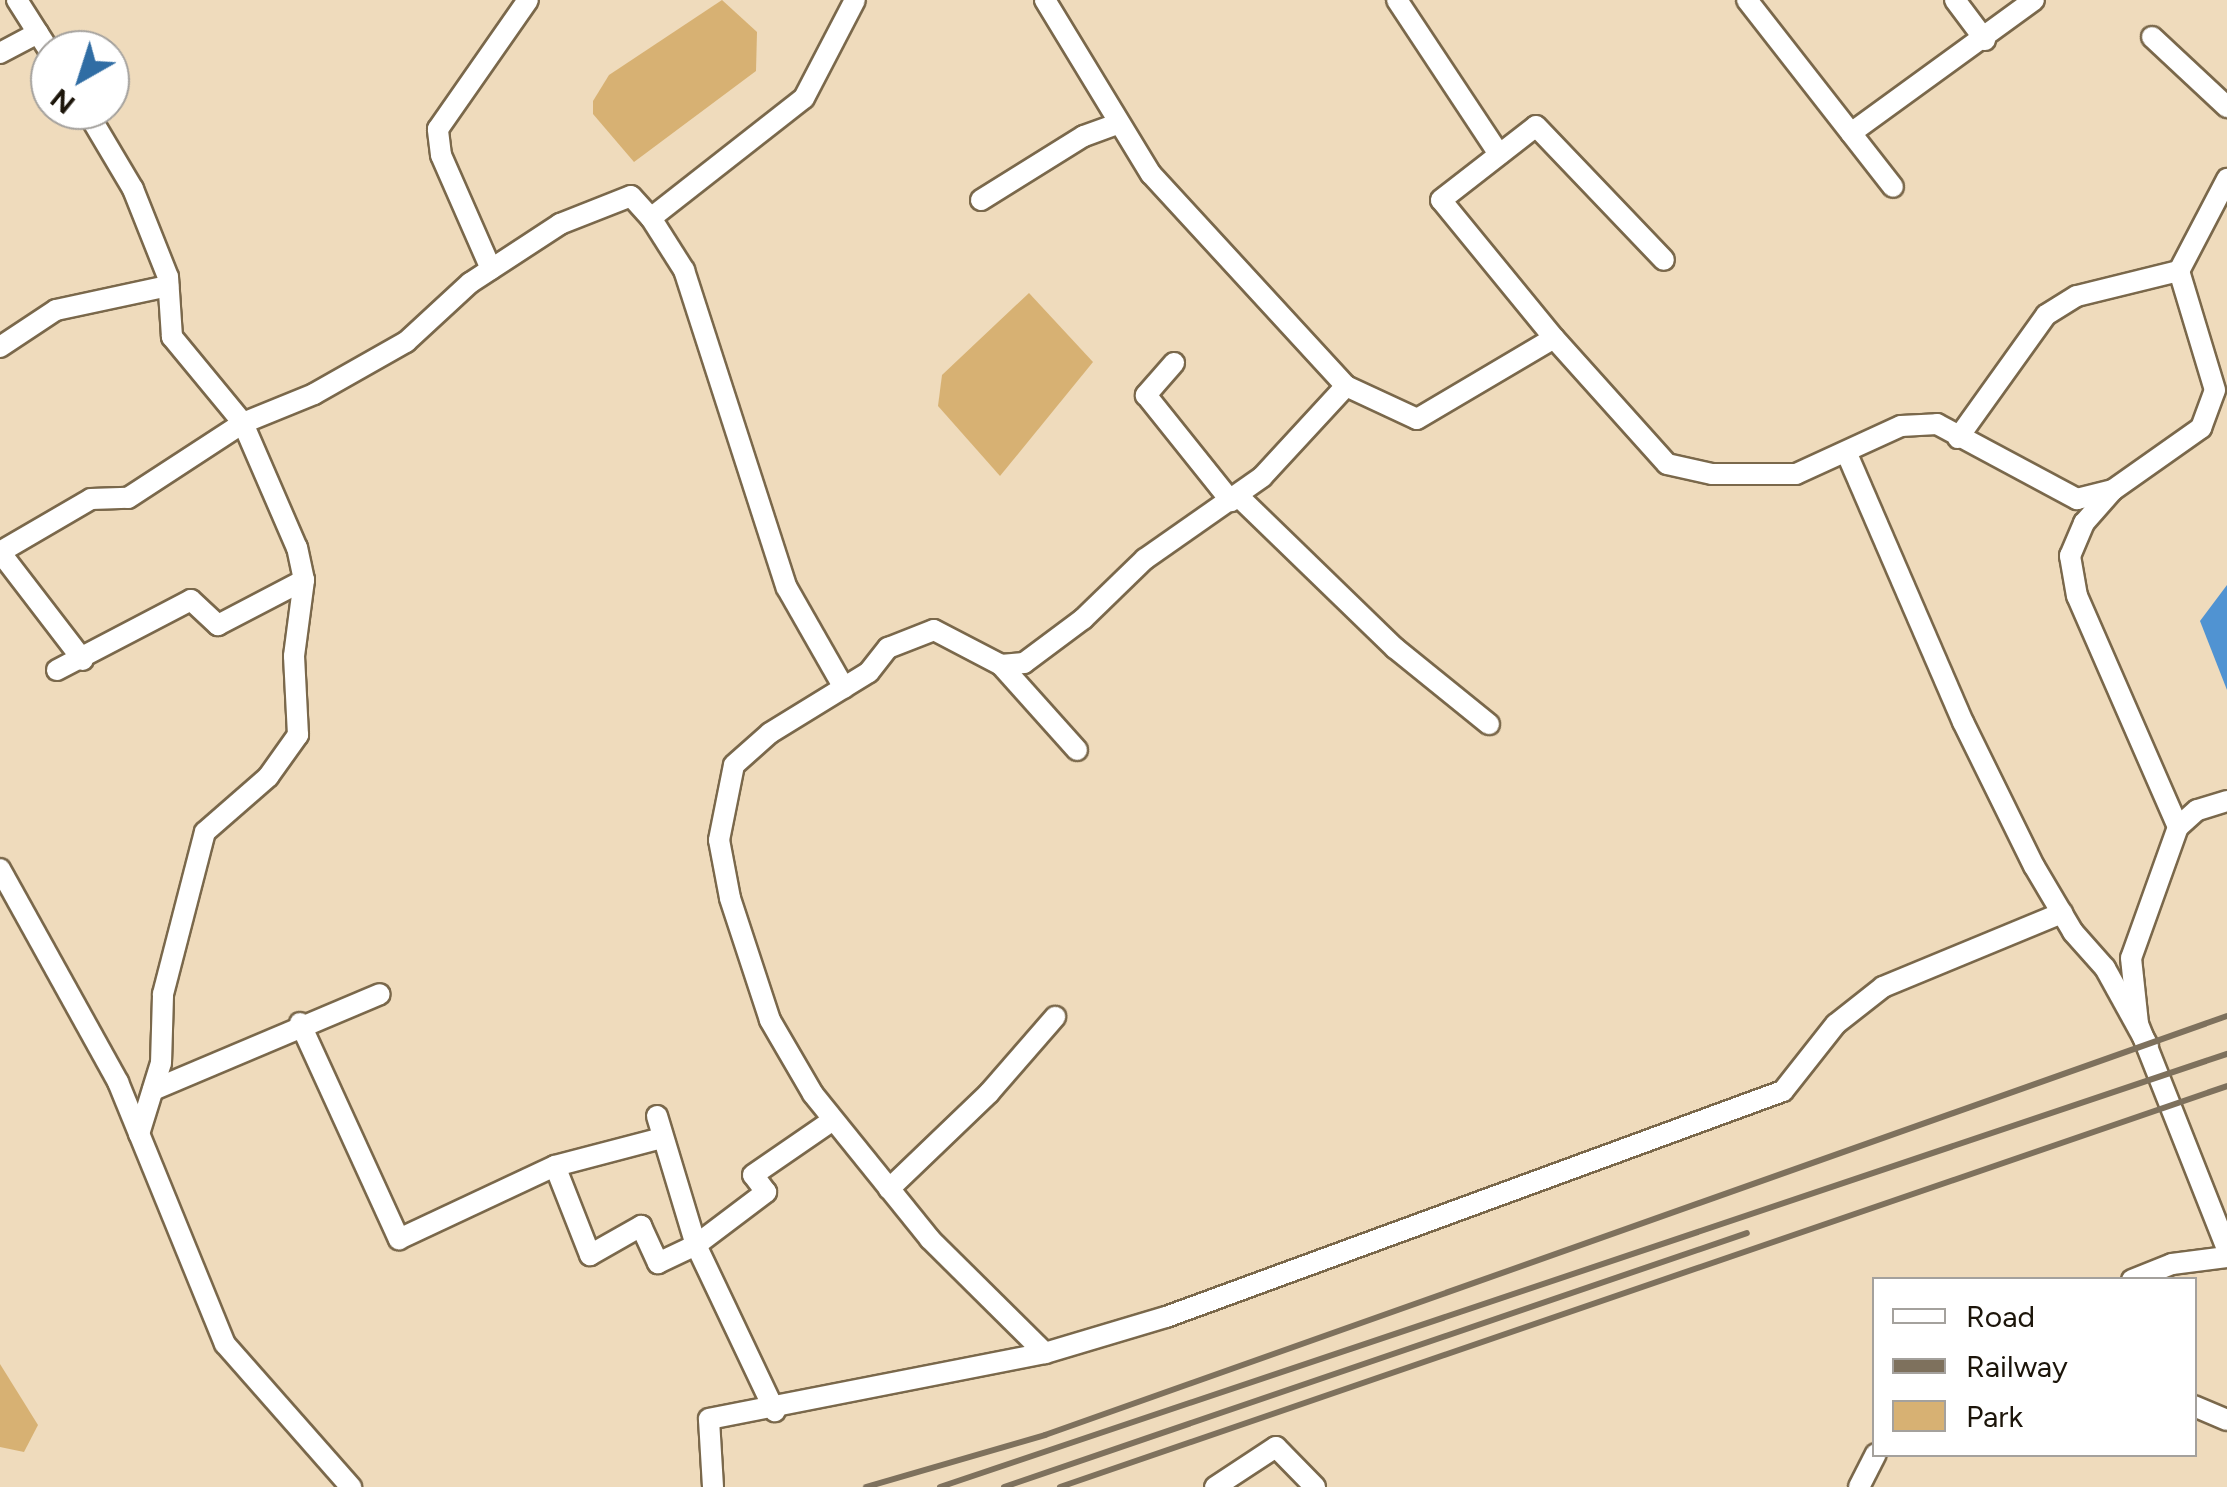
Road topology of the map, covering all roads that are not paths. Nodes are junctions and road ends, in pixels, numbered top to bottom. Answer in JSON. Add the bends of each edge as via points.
{"nodes":[{"id":1,"x":16,"y":0,"type":"edge"},
{"id":2,"x":528,"y":0,"type":"edge"},
{"id":3,"x":855,"y":0,"type":"edge"},
{"id":4,"x":1045,"y":0,"type":"edge"},
{"id":5,"x":1397,"y":0,"type":"edge"},
{"id":6,"x":1747,"y":0,"type":"edge"},
{"id":7,"x":1955,"y":0,"type":"edge"},
{"id":8,"x":2034,"y":0,"type":"edge"},
{"id":9,"x":36,"y":30,"type":"edge"},
{"id":10,"x":30,"y":37,"type":"edge"},
{"id":11,"x":2152,"y":37,"type":"dead end"},
{"id":12,"x":1985,"y":40,"type":"junction"},
{"id":13,"x":0,"y":53,"type":"edge"},
{"id":14,"x":2227,"y":107,"type":"edge"},
{"id":15,"x":1119,"y":124,"type":"junction"},
{"id":16,"x":98,"y":130,"type":"edge"},
{"id":17,"x":1851,"y":133,"type":"junction"},
{"id":18,"x":1499,"y":154,"type":"junction"},
{"id":19,"x":2227,"y":179,"type":"edge"},
{"id":20,"x":1894,"y":187,"type":"dead end"},
{"id":21,"x":980,"y":200,"type":"dead end"},
{"id":22,"x":651,"y":218,"type":"junction"},
{"id":23,"x":1664,"y":260,"type":"dead end"},
{"id":24,"x":491,"y":269,"type":"junction"},
{"id":25,"x":2180,"y":271,"type":"junction"},
{"id":26,"x":168,"y":286,"type":"junction"},
{"id":27,"x":1554,"y":338,"type":"junction"},
{"id":28,"x":0,"y":347,"type":"edge"},
{"id":29,"x":1174,"y":363,"type":"dead end"},
{"id":30,"x":1346,"y":386,"type":"junction"},
{"id":31,"x":243,"y":423,"type":"junction"},
{"id":32,"x":1958,"y":438,"type":"junction"},
{"id":33,"x":1846,"y":454,"type":"junction"},
{"id":34,"x":2113,"y":490,"type":"junction"},
{"id":35,"x":1235,"y":499,"type":"junction"},
{"id":36,"x":0,"y":552,"type":"edge"},
{"id":37,"x":304,"y":580,"type":"junction"},
{"id":38,"x":83,"y":660,"type":"junction"},
{"id":39,"x":1000,"y":665,"type":"junction"},
{"id":40,"x":57,"y":670,"type":"dead end"},
{"id":41,"x":844,"y":688,"type":"junction"},
{"id":42,"x":1489,"y":724,"type":"dead end"},
{"id":43,"x":1077,"y":750,"type":"dead end"},
{"id":44,"x":2227,"y":800,"type":"edge"},
{"id":45,"x":2178,"y":827,"type":"junction"},
{"id":46,"x":0,"y":870,"type":"edge"},
{"id":47,"x":2062,"y":913,"type":"junction"},
{"id":48,"x":380,"y":994,"type":"dead end"},
{"id":49,"x":1055,"y":1017,"type":"dead end"},
{"id":50,"x":300,"y":1023,"type":"junction"},
{"id":51,"x":2148,"y":1046,"type":"junction"},
{"id":52,"x":153,"y":1090,"type":"junction"},
{"id":53,"x":657,"y":1116,"type":"dead end"},
{"id":54,"x":833,"y":1120,"type":"junction"},
{"id":55,"x":140,"y":1134,"type":"junction"},
{"id":56,"x":662,"y":1138,"type":"junction"},
{"id":57,"x":555,"y":1166,"type":"junction"},
{"id":58,"x":889,"y":1188,"type":"junction"},
{"id":59,"x":696,"y":1244,"type":"junction"},
{"id":60,"x":2227,"y":1250,"type":"edge"},
{"id":61,"x":2227,"y":1257,"type":"edge"},
{"id":62,"x":2140,"y":1277,"type":"edge"},
{"id":63,"x":1045,"y":1353,"type":"junction"},
{"id":64,"x":2197,"y":1407,"type":"edge"},
{"id":65,"x":775,"y":1411,"type":"junction"},
{"id":66,"x":2227,"y":1420,"type":"edge"},
{"id":67,"x":1874,"y":1457,"type":"edge"},
{"id":68,"x":351,"y":1487,"type":"edge"},
{"id":69,"x":713,"y":1487,"type":"edge"},
{"id":70,"x":1215,"y":1487,"type":"edge"},
{"id":71,"x":1315,"y":1487,"type":"edge"},
{"id":72,"x":1859,"y":1487,"type":"edge"}],
"edges":[{"from":1,"to":9,"type":"street"},
{"from":2,"to":24,"type":"street","via":[[438,129],[441,155]]},
{"from":3,"to":22,"type":"street","via":[[804,98]]},
{"from":4,"to":15,"type":"street","via":[[1075,40]]},
{"from":5,"to":18,"type":"street"},
{"from":6,"to":17,"type":"street"},
{"from":7,"to":12,"type":"street"},
{"from":8,"to":12,"type":"street"},
{"from":10,"to":13,"type":"street"},
{"from":11,"to":14,"type":"street"},
{"from":12,"to":17,"type":"street"},
{"from":15,"to":21,"type":"street","via":[[1084,136]]},
{"from":15,"to":30,"type":"street","via":[[1151,174]]},
{"from":16,"to":26,"type":"street","via":[[133,189]]},
{"from":17,"to":20,"type":"street"},
{"from":18,"to":23,"type":"street","via":[[1536,126]]},
{"from":18,"to":27,"type":"street","via":[[1441,200]]},
{"from":19,"to":25,"type":"street"},
{"from":22,"to":24,"type":"street","via":[[631,196],[560,224]]},
{"from":22,"to":41,"type":"street","via":[[684,270],[787,588]]},
{"from":24,"to":31,"type":"street","via":[[406,342],[314,394]]},
{"from":25,"to":32,"type":"street","via":[[2077,296],[2046,315]]},
{"from":25,"to":34,"type":"street","via":[[2215,390],[2201,428]]},
{"from":26,"to":28,"type":"street","via":[[56,310]]},
{"from":26,"to":31,"type":"street","via":[[172,337]]},
{"from":27,"to":30,"type":"street","via":[[1417,419]]},
{"from":27,"to":33,"type":"street","via":[[1667,464],[1762,477],[1796,474]]},
{"from":29,"to":35,"type":"street","via":[[1146,395]]},
{"from":30,"to":35,"type":"street","via":[[1298,443]]},
{"from":31,"to":36,"type":"street","via":[[128,498],[91,499]]},
{"from":31,"to":37,"type":"street","via":[[298,548]]},
{"from":32,"to":33,"type":"street","via":[[1937,424],[1900,426]]},
{"from":32,"to":34,"type":"street","via":[[2077,499]]},
{"from":33,"to":47,"type":"street","via":[[1963,722]]},
{"from":34,"to":45,"type":"street","via":[[2084,523],[2070,556],[2077,596]]},
{"from":35,"to":39,"type":"street","via":[[1145,559],[1083,619],[1024,663]]},
{"from":35,"to":42,"type":"street","via":[[1395,648]]},
{"from":36,"to":38,"type":"street"},
{"from":37,"to":38,"type":"street","via":[[218,626],[191,600]]},
{"from":37,"to":52,"type":"street","via":[[294,656],[298,734],[268,777],[205,832],[163,994],[161,1063]]},
{"from":38,"to":40,"type":"street"},
{"from":39,"to":41,"type":"street","via":[[934,630],[888,648]]},
{"from":39,"to":43,"type":"street"},
{"from":41,"to":54,"type":"street","via":[[770,733],[734,765],[719,840],[730,898],[770,1020]]},
{"from":44,"to":45,"type":"street","via":[[2197,810]]},
{"from":45,"to":51,"type":"street","via":[[2130,958]]},
{"from":46,"to":55,"type":"street"},
{"from":47,"to":51,"type":"street","via":[[2104,968]]},
{"from":47,"to":63,"type":"street","via":[[1884,987],[1836,1024],[1783,1091],[1166,1317]]},
{"from":48,"to":50,"type":"street"},
{"from":49,"to":58,"type":"street","via":[[989,1094]]},
{"from":50,"to":52,"type":"street"},
{"from":50,"to":57,"type":"street","via":[[398,1239]]},
{"from":51,"to":60,"type":"street"},
{"from":52,"to":55,"type":"street"},
{"from":53,"to":56,"type":"street"},
{"from":54,"to":58,"type":"street"},
{"from":54,"to":59,"type":"street","via":[[753,1176],[766,1192]]},
{"from":55,"to":68,"type":"street","via":[[225,1344]]},
{"from":56,"to":57,"type":"street"},
{"from":56,"to":59,"type":"street"},
{"from":57,"to":59,"type":"street","via":[[590,1255],[641,1226],[658,1263]]},
{"from":58,"to":63,"type":"street","via":[[930,1239]]},
{"from":59,"to":65,"type":"street"},
{"from":61,"to":62,"type":"street","via":[[2172,1264]]},
{"from":63,"to":65,"type":"street"},
{"from":64,"to":66,"type":"street"},
{"from":65,"to":69,"type":"street","via":[[709,1419]]},
{"from":67,"to":72,"type":"street"},
{"from":70,"to":71,"type":"street","via":[[1276,1447]]}]}
